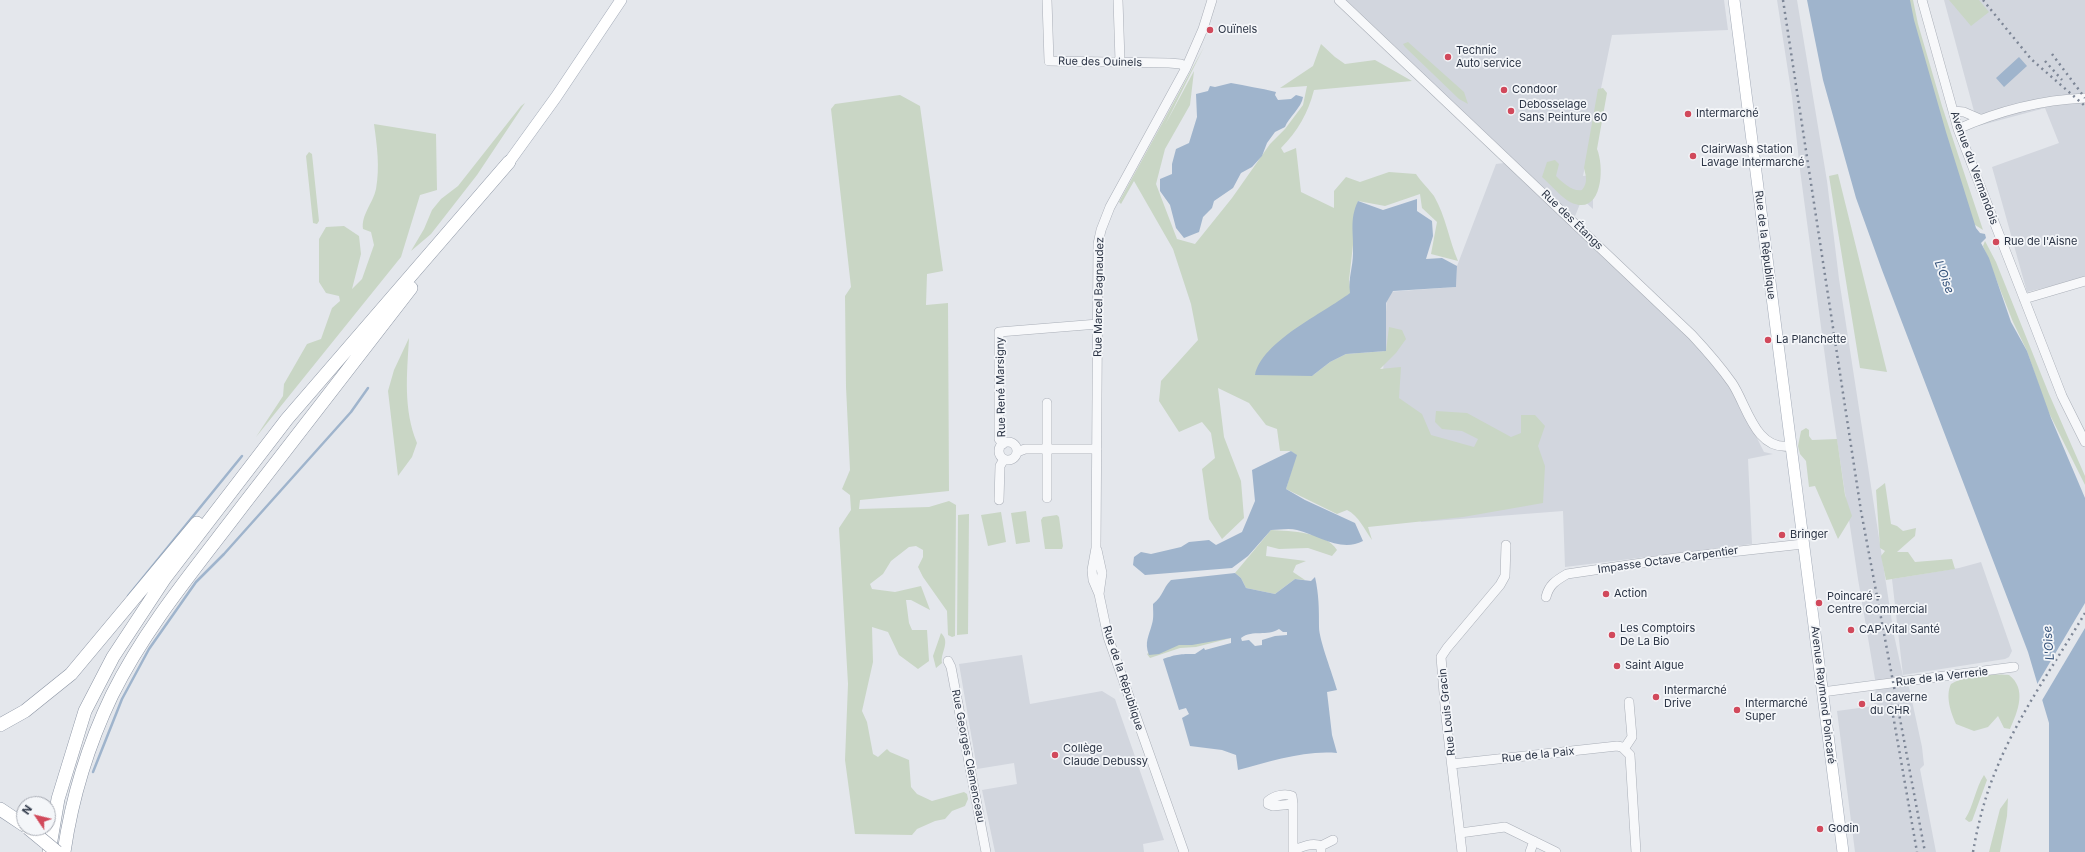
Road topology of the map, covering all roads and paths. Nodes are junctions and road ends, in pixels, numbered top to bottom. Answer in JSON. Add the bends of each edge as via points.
{"nodes":[{"id":1,"x":621,"y":0,"type":"edge"},
{"id":2,"x":1047,"y":0,"type":"edge"},
{"id":3,"x":1118,"y":0,"type":"edge"},
{"id":4,"x":1212,"y":0,"type":"edge"},
{"id":5,"x":1339,"y":0,"type":"edge"},
{"id":6,"x":1734,"y":0,"type":"edge"},
{"id":7,"x":1922,"y":0,"type":"edge"},
{"id":8,"x":1120,"y":61,"type":"junction"},
{"id":9,"x":1186,"y":68,"type":"junction"},
{"id":10,"x":2085,"y":98,"type":"edge"},
{"id":11,"x":1953,"y":111,"type":"junction"},
{"id":12,"x":1980,"y":119,"type":"junction"},
{"id":13,"x":1958,"y":129,"type":"junction"},
{"id":14,"x":509,"y":162,"type":"junction"},
{"id":15,"x":2085,"y":281,"type":"edge"},
{"id":16,"x":2024,"y":299,"type":"junction"},
{"id":17,"x":1098,"y":324,"type":"junction"},
{"id":18,"x":1047,"y":403,"type":"dead end"},
{"id":19,"x":287,"y":419,"type":"junction"},
{"id":20,"x":2085,"y":442,"type":"edge"},
{"id":21,"x":1003,"y":444,"type":"junction"},
{"id":22,"x":1790,"y":446,"type":"junction"},
{"id":23,"x":1046,"y":449,"type":"junction"},
{"id":24,"x":1098,"y":449,"type":"junction"},
{"id":25,"x":1017,"y":452,"type":"junction"},
{"id":26,"x":1004,"y":458,"type":"junction"},
{"id":27,"x":1796,"y":490,"type":"joint"},
{"id":28,"x":1047,"y":498,"type":"dead end"},
{"id":29,"x":1000,"y":500,"type":"dead end"},
{"id":30,"x":1097,"y":501,"type":"joint"},
{"id":31,"x":1803,"y":544,"type":"junction"},
{"id":32,"x":1506,"y":545,"type":"dead end"},
{"id":33,"x":1546,"y":597,"type":"dead end"},
{"id":34,"x":948,"y":661,"type":"dead end"},
{"id":35,"x":2014,"y":667,"type":"dead end"},
{"id":36,"x":1822,"y":692,"type":"junction"},
{"id":37,"x":1629,"y":702,"type":"dead end"},
{"id":38,"x":0,"y":725,"type":"edge"},
{"id":39,"x":91,"y":744,"type":"junction"},
{"id":40,"x":1624,"y":748,"type":"junction"},
{"id":41,"x":1452,"y":764,"type":"junction"},
{"id":42,"x":1293,"y":804,"type":"dead end"},
{"id":43,"x":0,"y":809,"type":"edge"},
{"id":44,"x":16,"y":820,"type":"edge"},
{"id":45,"x":1460,"y":833,"type":"junction"},
{"id":46,"x":38,"y":836,"type":"edge"},
{"id":47,"x":1333,"y":840,"type":"dead end"},
{"id":48,"x":1534,"y":841,"type":"junction"},
{"id":49,"x":1321,"y":849,"type":"edge"},
{"id":50,"x":49,"y":852,"type":"edge"},
{"id":51,"x":57,"y":852,"type":"edge"},
{"id":52,"x":64,"y":852,"type":"edge"},
{"id":53,"x":71,"y":852,"type":"edge"},
{"id":54,"x":986,"y":852,"type":"edge"},
{"id":55,"x":1184,"y":852,"type":"edge"},
{"id":56,"x":1293,"y":852,"type":"edge"},
{"id":57,"x":1462,"y":852,"type":"edge"},
{"id":58,"x":1530,"y":852,"type":"edge"},
{"id":59,"x":1556,"y":852,"type":"edge"},
{"id":60,"x":1636,"y":852,"type":"edge"},
{"id":61,"x":1843,"y":852,"type":"edge"}],
"edges":[{"from":1,"to":14,"type":"main road"},
{"from":2,"to":8,"type":"street","name":"Rue des Ouinels","via":[[1049,61]]},
{"from":3,"to":8,"type":"street"},
{"from":4,"to":9,"type":"street","name":"Rue Marcel Bagnaudez"},
{"from":5,"to":22,"type":"street","name":"Rue des Étangs","via":[[1692,335],[1732,384],[1754,427],[1766,439],[1779,447]]},
{"from":6,"to":22,"type":"main road","name":"Rue de la République"},
{"from":7,"to":11,"type":"street","name":"Avenue du Vermandois"},
{"from":8,"to":9,"type":"street","name":"Rue des Ouinels","via":[[1181,64]]},
{"from":9,"to":17,"type":"street","name":"Rue Marcel Bagnaudez","via":[[1110,207],[1101,230],[1098,244]]},
{"from":10,"to":12,"type":"street","via":[[2043,102]]},
{"from":11,"to":12,"type":"street","via":[[1964,112]]},
{"from":11,"to":13,"type":"street","name":"Avenue du Vermandois"},
{"from":12,"to":13,"type":"street"},
{"from":13,"to":16,"type":"street","name":"Avenue du Vermandois"},
{"from":14,"to":19,"type":"highway"},
{"from":14,"to":39,"type":"highway","via":[[183,584],[141,645],[113,695]]},
{"from":15,"to":16,"type":"street"},
{"from":16,"to":20,"type":"street","name":"Avenue du Vermandois","via":[[2062,396]]},
{"from":17,"to":21,"type":"street","name":"Rue René Marsigny","via":[[999,332],[999,439]]},
{"from":17,"to":24,"type":"street","name":"Rue Marcel Bagnaudez"},
{"from":18,"to":23,"type":"street"},
{"from":19,"to":38,"type":"highway","via":[[71,674],[25,711]]},
{"from":19,"to":50,"type":"highway","via":[[165,578],[113,657],[85,711],[58,799]]},
{"from":21,"to":25,"type":"street","name":"Rue René Marsigny","via":[[1014,444]]},
{"from":21,"to":26,"type":"street","name":"Rue René Marsigny","via":[[1000,452]]},
{"from":22,"to":27,"type":"main road","name":"Rue de la République"},
{"from":23,"to":24,"type":"street"},
{"from":23,"to":25,"type":"street","via":[[1025,449]]},
{"from":23,"to":28,"type":"street"},
{"from":24,"to":30,"type":"street","name":"Rue Marcel Bagnaudez"},
{"from":25,"to":26,"type":"street","via":[[1012,459]]},
{"from":26,"to":29,"type":"street","name":"Rue René Marsigny","via":[[1000,466]]},
{"from":27,"to":31,"type":"main road","name":"Avenue Raymond Poincaré"},
{"from":30,"to":55,"type":"street","name":"Rue de la République","via":[[1093,580],[1121,679]]},
{"from":31,"to":33,"type":"street","name":"Impasse Octave Carpentier","via":[[1676,558],[1567,574],[1554,581],[1548,588]]},
{"from":31,"to":36,"type":"main road","name":"Avenue Raymond Poincaré"},
{"from":32,"to":41,"type":"street","name":"Rue Louis Gracin","via":[[1505,576],[1500,585],[1442,657]]},
{"from":34,"to":54,"type":"street","name":"Rue Georges Clemenceau"},
{"from":35,"to":36,"type":"street","name":"Rue de la Verrerie"},
{"from":36,"to":61,"type":"main road","name":"Avenue Raymond Poincaré"},
{"from":37,"to":40,"type":"street","via":[[1632,737]]},
{"from":39,"to":52,"type":"highway","via":[[68,824]]},
{"from":39,"to":53,"type":"highway","via":[[74,821]]},
{"from":40,"to":41,"type":"street","name":"Rue de la Paix","via":[[1617,746]]},
{"from":40,"to":60,"type":"street","via":[[1630,755]]},
{"from":41,"to":45,"type":"street","name":"Rue Louis Gracin"},
{"from":42,"to":56,"type":"street"},
{"from":43,"to":44,"type":"highway"},
{"from":45,"to":48,"type":"street","via":[[1505,827]]},
{"from":45,"to":57,"type":"street","name":"Rue Louis Gracin"},
{"from":46,"to":51,"type":"highway","bridge":true},
{"from":47,"to":49,"type":"street"},
{"from":48,"to":58,"type":"street"},
{"from":48,"to":59,"type":"street"},
{"from":49,"to":56,"type":"street","via":[[1318,844],[1299,847]]}]}
